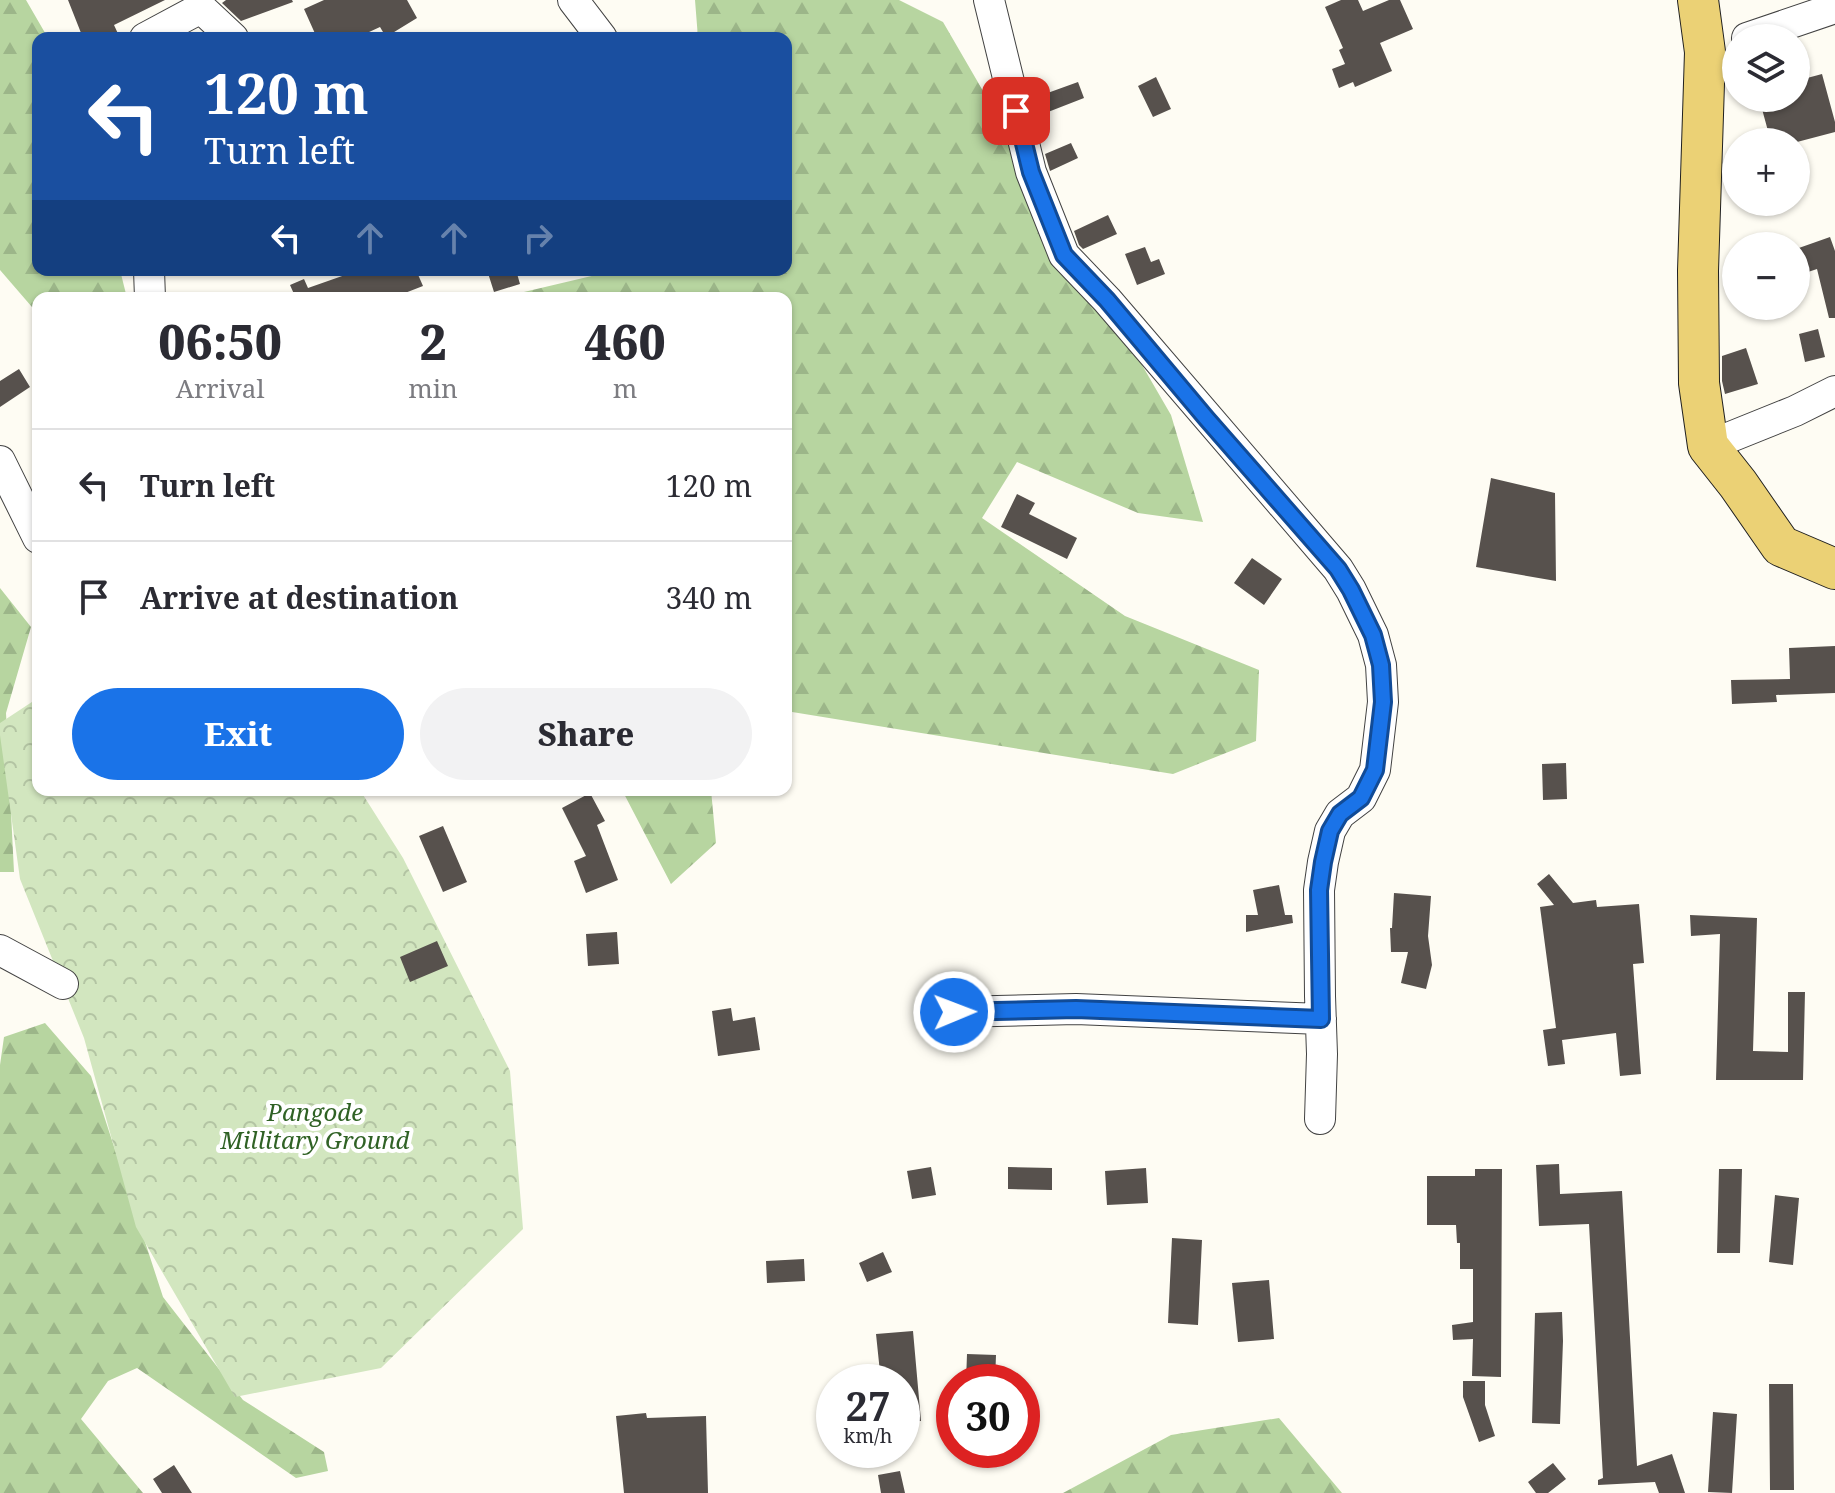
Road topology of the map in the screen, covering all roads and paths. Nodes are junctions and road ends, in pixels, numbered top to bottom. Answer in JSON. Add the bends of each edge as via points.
{"nodes":[{"id":1,"x":573,"y":0,"type":"edge"},
{"id":2,"x":989,"y":0,"type":"edge"},
{"id":3,"x":1698,"y":0,"type":"edge"},
{"id":4,"x":205,"y":3,"type":"edge"},
{"id":5,"x":1835,"y":8,"type":"edge"},
{"id":6,"x":1788,"y":24,"type":"edge"},
{"id":7,"x":155,"y":32,"type":"edge"},
{"id":8,"x":228,"y":32,"type":"edge"},
{"id":9,"x":597,"y":32,"type":"edge"},
{"id":10,"x":1721,"y":47,"type":"edge"},
{"id":11,"x":1835,"y":391,"type":"edge"},
{"id":12,"x":1708,"y":446,"type":"junction"},
{"id":13,"x":0,"y":461,"type":"edge"},
{"id":14,"x":32,"y":526,"type":"edge"},
{"id":15,"x":1835,"y":569,"type":"edge"},
{"id":16,"x":0,"y":950,"type":"edge"},
{"id":17,"x":63,"y":984,"type":"dead end"},
{"id":18,"x":954,"y":1012,"type":"dead end"},
{"id":19,"x":1321,"y":1019,"type":"junction"},
{"id":20,"x":1320,"y":1119,"type":"dead end"}],
"edges":[{"from":1,"to":9,"type":"street"},
{"from":2,"to":19,"type":"street","via":[[1031,172],[1064,255],[1338,569],[1373,635],[1383,702],[1375,770],[1361,798],[1340,814],[1330,831],[1323,862]]},
{"from":3,"to":10,"type":"main road"},
{"from":4,"to":7,"type":"street"},
{"from":4,"to":8,"type":"street"},
{"from":5,"to":6,"type":"street"},
{"from":10,"to":12,"type":"main road","via":[[1698,271],[1699,383]]},
{"from":11,"to":12,"type":"street"},
{"from":12,"to":15,"type":"main road","via":[[1781,546]]},
{"from":13,"to":14,"type":"street"},
{"from":16,"to":17,"type":"street"},
{"from":18,"to":19,"type":"street","via":[[1076,1009]]},
{"from":19,"to":20,"type":"street"}]}
